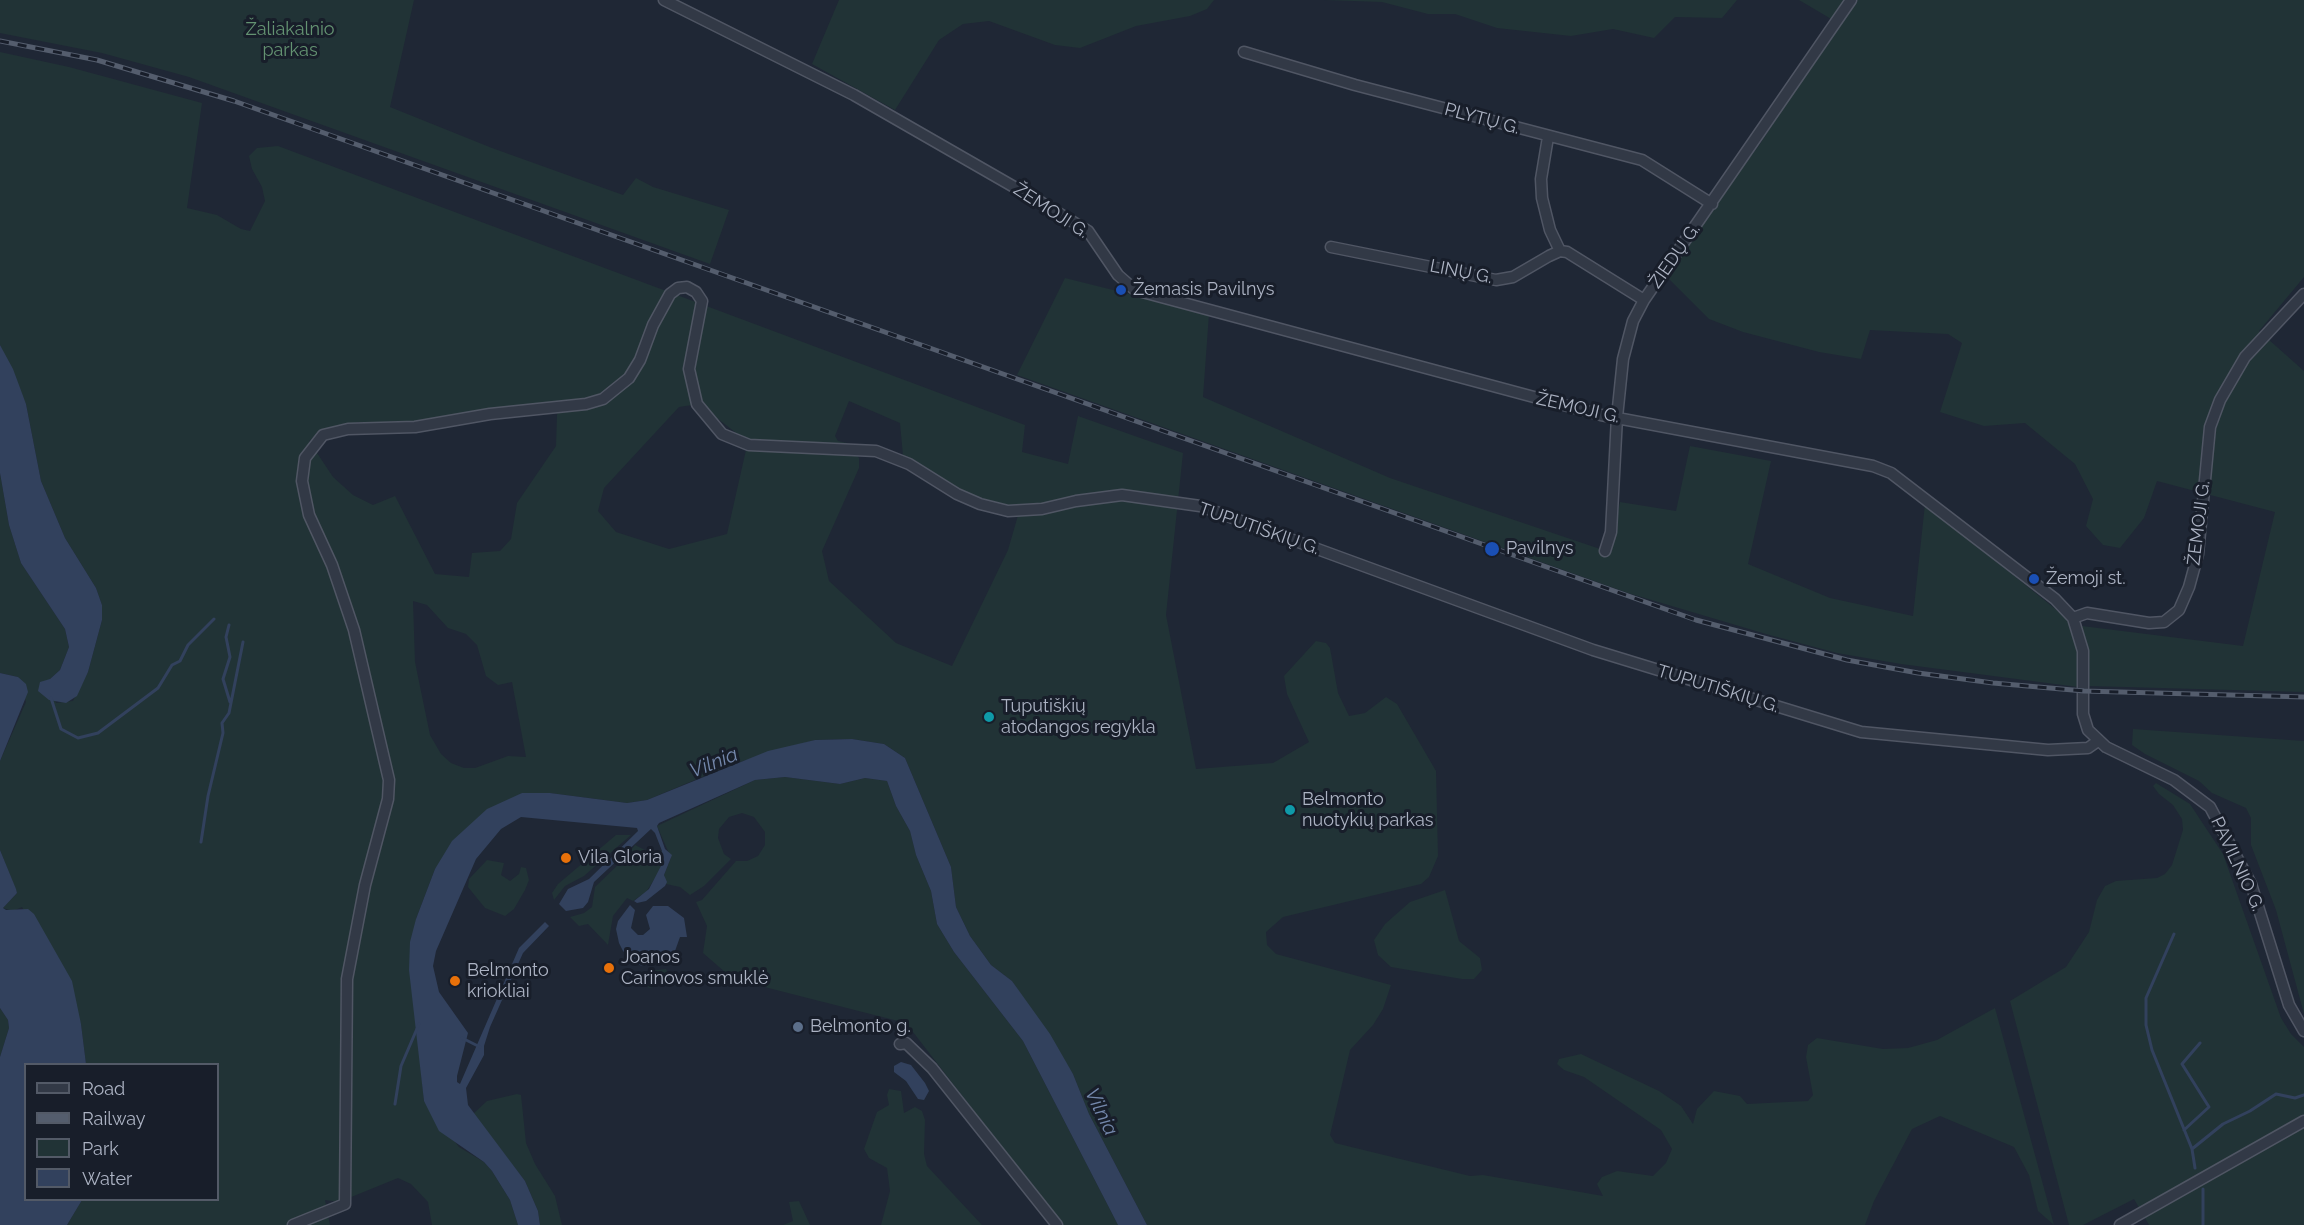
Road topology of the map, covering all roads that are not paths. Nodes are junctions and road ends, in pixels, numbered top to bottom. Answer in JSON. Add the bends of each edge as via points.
{"nodes":[{"id":1,"x":664,"y":0,"type":"edge"},
{"id":2,"x":1851,"y":0,"type":"edge"},
{"id":3,"x":1244,"y":52,"type":"dead end"},
{"id":4,"x":1548,"y":137,"type":"junction"},
{"id":5,"x":1712,"y":204,"type":"junction"},
{"id":6,"x":1331,"y":247,"type":"dead end"},
{"id":7,"x":1560,"y":251,"type":"junction"},
{"id":8,"x":2304,"y":294,"type":"edge"},
{"id":9,"x":1644,"y":300,"type":"junction"},
{"id":10,"x":1617,"y":417,"type":"junction"},
{"id":11,"x":1605,"y":551,"type":"dead end"},
{"id":12,"x":2073,"y":618,"type":"junction"},
{"id":13,"x":2098,"y":741,"type":"junction"},
{"id":14,"x":2304,"y":1031,"type":"edge"},
{"id":15,"x":900,"y":1044,"type":"dead end"},
{"id":16,"x":2304,"y":1121,"type":"edge"},
{"id":17,"x":293,"y":1225,"type":"edge"},
{"id":18,"x":1057,"y":1225,"type":"edge"},
{"id":19,"x":2120,"y":1225,"type":"edge"}],
"edges":[{"from":1,"to":10,"type":"street","name":"ŽEMOJI G.","via":[[854,95],[1061,214],[1088,231],[1118,275],[1135,290]]},
{"from":2,"to":5,"type":"street","name":"ŽIEDŲ G."},
{"from":3,"to":4,"type":"street","name":"PLYTŲ G."},
{"from":4,"to":5,"type":"street","name":"PLYTŲ G.","via":[[1642,160]]},
{"from":4,"to":7,"type":"street","via":[[1542,198]]},
{"from":5,"to":9,"type":"street","name":"ŽIEDŲ G."},
{"from":6,"to":7,"type":"street","name":"LINŲ G.","via":[[1504,280]]},
{"from":7,"to":9,"type":"street","via":[[1576,256]]},
{"from":8,"to":12,"type":"street","name":"ŽEMOJI G.","via":[[2245,357],[2220,400],[2210,427],[2198,554],[2179,610],[2164,622],[2087,613]]},
{"from":9,"to":10,"type":"street","name":"ŽIEDŲ G.","via":[[1627,338]]},
{"from":10,"to":11,"type":"street","name":"ŽIEDŲ G.","via":[[1611,532]]},
{"from":10,"to":12,"type":"street","name":"ŽEMOJI G.","via":[[1873,466],[1892,473],[2055,599]]},
{"from":12,"to":13,"type":"street","name":"PAVILNIO G.","via":[[2083,651],[2084,721]]},
{"from":13,"to":14,"type":"street","name":"PAVILNIO G.","via":[[2118,755],[2174,780],[2210,807],[2251,884],[2289,1005]]},
{"from":13,"to":17,"type":"street","name":"TUPUTIŠKIŲ G.","via":[[2088,748],[2048,750],[1861,732],[1593,650],[1200,506],[1122,495],[1042,509],[995,509],[957,494],[909,464],[876,451],[749,445],[722,434],[697,404],[689,369],[702,301],[687,287],[678,288],[670,294],[653,325],[629,378],[603,399],[586,405],[415,427],[348,429],[323,435],[305,458],[302,481],[307,507],[354,630],[389,780],[347,979],[345,1204]]},
{"from":15,"to":18,"type":"street","via":[[906,1043],[932,1068]]},
{"from":16,"to":19,"type":"street"}]}
